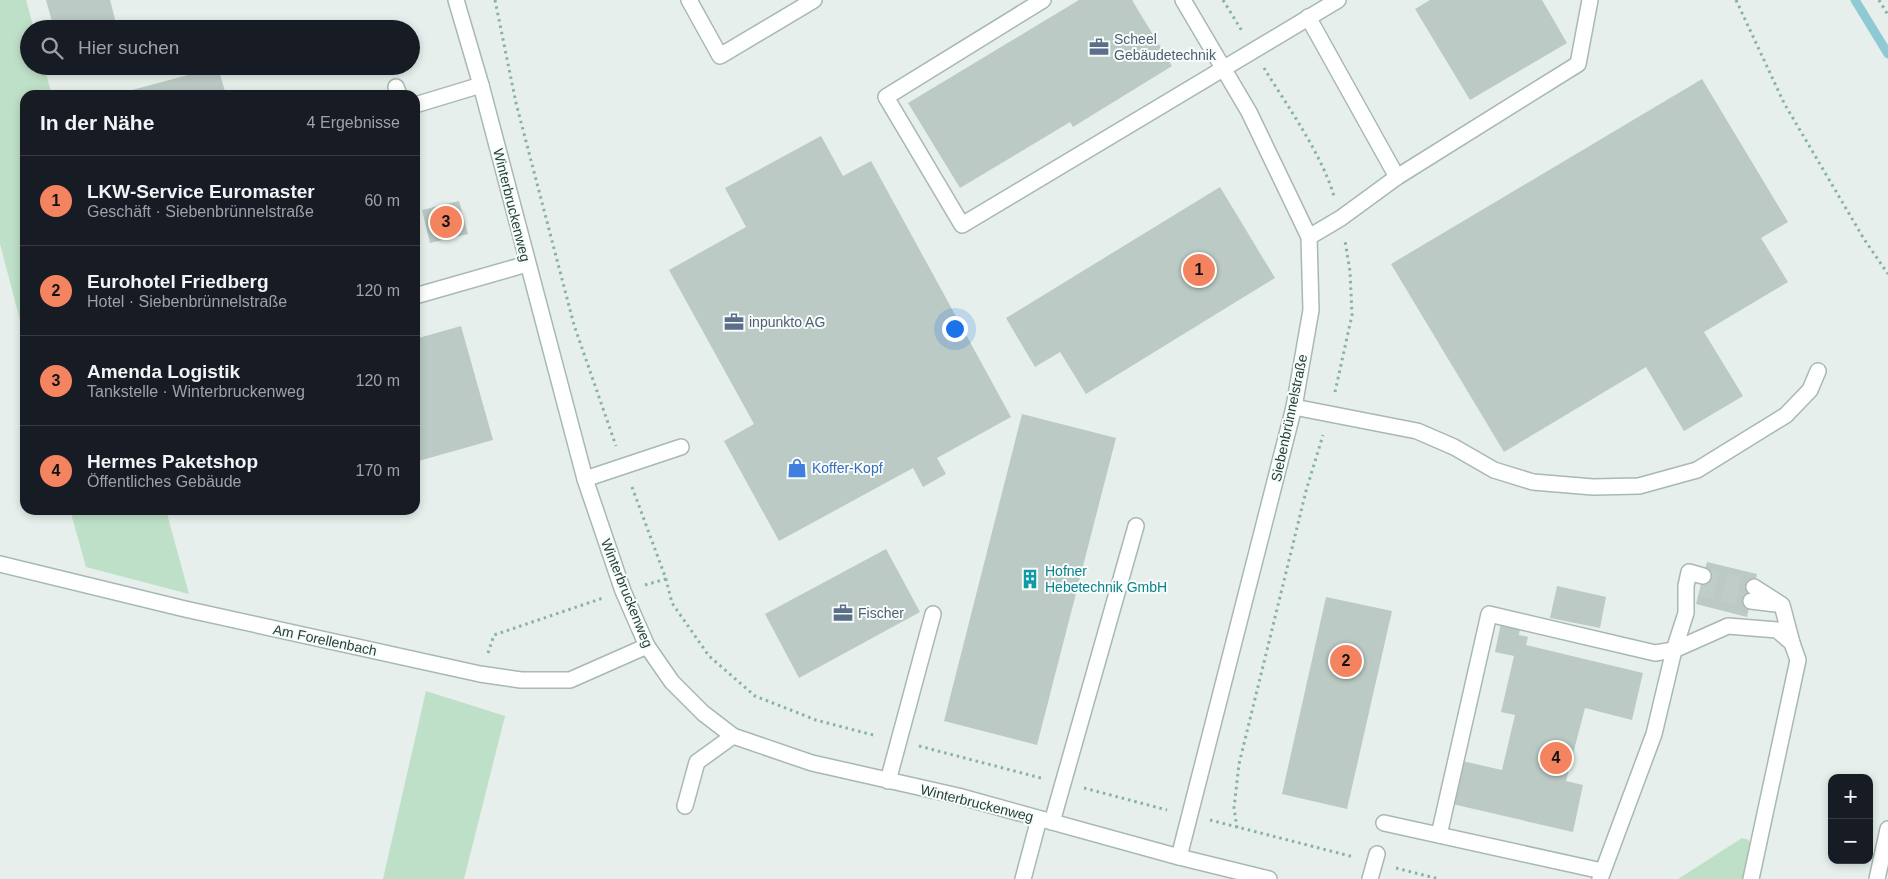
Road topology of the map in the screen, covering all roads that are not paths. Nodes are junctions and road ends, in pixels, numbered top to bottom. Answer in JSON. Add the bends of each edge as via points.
{"nodes":[{"id":1,"x":456,"y":0,"type":"edge"},
{"id":2,"x":689,"y":0,"type":"edge"},
{"id":3,"x":814,"y":0,"type":"edge"},
{"id":4,"x":1043,"y":0,"type":"edge"},
{"id":5,"x":1183,"y":0,"type":"edge"},
{"id":6,"x":1338,"y":0,"type":"edge"},
{"id":7,"x":1590,"y":0,"type":"edge"},
{"id":8,"x":1308,"y":17,"type":"junction"},
{"id":9,"x":1224,"y":69,"type":"junction"},
{"id":10,"x":481,"y":85,"type":"junction"},
{"id":11,"x":420,"y":103,"type":"edge"},
{"id":12,"x":1397,"y":177,"type":"junction"},
{"id":13,"x":1309,"y":237,"type":"junction"},
{"id":14,"x":527,"y":264,"type":"junction"},
{"id":15,"x":420,"y":295,"type":"edge"},
{"id":16,"x":1818,"y":371,"type":"dead end"},
{"id":17,"x":1294,"y":407,"type":"junction"},
{"id":18,"x":681,"y":447,"type":"dead end"},
{"id":19,"x":585,"y":479,"type":"junction"},
{"id":20,"x":1136,"y":526,"type":"dead end"},
{"id":21,"x":0,"y":564,"type":"edge"},
{"id":22,"x":1696,"y":584,"type":"dead end"},
{"id":23,"x":1752,"y":594,"type":"tunnel mouth"},
{"id":24,"x":933,"y":614,"type":"dead end"},
{"id":25,"x":1792,"y":643,"type":"junction"},
{"id":26,"x":647,"y":646,"type":"junction"},
{"id":27,"x":1674,"y":650,"type":"junction"},
{"id":28,"x":733,"y":736,"type":"junction"},
{"id":29,"x":888,"y":782,"type":"junction"},
{"id":30,"x":685,"y":806,"type":"dead end"},
{"id":31,"x":1045,"y":820,"type":"junction"},
{"id":32,"x":1384,"y":823,"type":"dead end"},
{"id":33,"x":1888,"y":829,"type":"edge"},
{"id":34,"x":1440,"y":835,"type":"junction"},
{"id":35,"x":1179,"y":857,"type":"junction"},
{"id":36,"x":1376,"y":858,"type":"road end"},
{"id":37,"x":1601,"y":875,"type":"edge"},
{"id":38,"x":1023,"y":879,"type":"edge"},
{"id":39,"x":1269,"y":879,"type":"edge"},
{"id":40,"x":1370,"y":879,"type":"edge"},
{"id":41,"x":1751,"y":879,"type":"edge"},
{"id":42,"x":1877,"y":879,"type":"edge"}],
"edges":[{"from":1,"to":10,"type":"street","name":"Winterbruckenweg"},
{"from":2,"to":3,"type":"street","via":[[720,56]]},
{"from":4,"to":9,"type":"street","via":[[886,97],[962,225]]},
{"from":5,"to":9,"type":"street","name":"Siebenbrünnelstraße"},
{"from":6,"to":8,"type":"street"},
{"from":7,"to":12,"type":"street","via":[[1578,64]]},
{"from":8,"to":9,"type":"street"},
{"from":8,"to":12,"type":"street"},
{"from":9,"to":13,"type":"street","name":"Siebenbrünnelstraße","via":[[1249,112]]},
{"from":10,"to":11,"type":"street"},
{"from":10,"to":14,"type":"street","name":"Winterbruckenweg"},
{"from":12,"to":13,"type":"street"},
{"from":13,"to":17,"type":"street","name":"Siebenbrünnelstraße","via":[[1311,310]]},
{"from":14,"to":15,"type":"street"},
{"from":14,"to":19,"type":"street","name":"Winterbruckenweg"},
{"from":16,"to":17,"type":"street","via":[[1810,390],[1786,415],[1697,470],[1639,486],[1593,487],[1533,482],[1494,470],[1417,431]]},
{"from":17,"to":35,"type":"street","name":"Siebenbrünnelstraße"},
{"from":18,"to":19,"type":"street"},
{"from":19,"to":26,"type":"street","name":"Winterbruckenweg","via":[[623,591]]},
{"from":20,"to":31,"type":"street","via":[[1062,783]]},
{"from":21,"to":26,"type":"street","name":"Am Forellenbach","via":[[185,609],[480,674],[521,680],[570,680]]},
{"from":22,"to":27,"type":"street"},
{"from":23,"to":25,"type":"street","via":[[1782,605]]},
{"from":24,"to":29,"type":"street"},
{"from":25,"to":27,"type":"street","via":[[1776,630],[1728,626]]},
{"from":25,"to":41,"type":"street","via":[[1798,660]]},
{"from":26,"to":28,"type":"street","name":"Winterbruckenweg","via":[[672,682],[703,713]]},
{"from":27,"to":34,"type":"street","via":[[1655,653],[1489,614]]},
{"from":27,"to":37,"type":"street","via":[[1654,734]]},
{"from":28,"to":29,"type":"street","name":"Winterbruckenweg","via":[[812,763]]},
{"from":28,"to":30,"type":"street","via":[[697,762]]},
{"from":29,"to":31,"type":"street","name":"Winterbruckenweg","via":[[958,796]]},
{"from":31,"to":35,"type":"street","name":"Winterbruckenweg"},
{"from":31,"to":38,"type":"street"},
{"from":32,"to":34,"type":"street"},
{"from":33,"to":42,"type":"street"},
{"from":34,"to":37,"type":"street"},
{"from":35,"to":39,"type":"street","name":"Winterbruckenweg"},
{"from":36,"to":40,"type":"street"}]}
